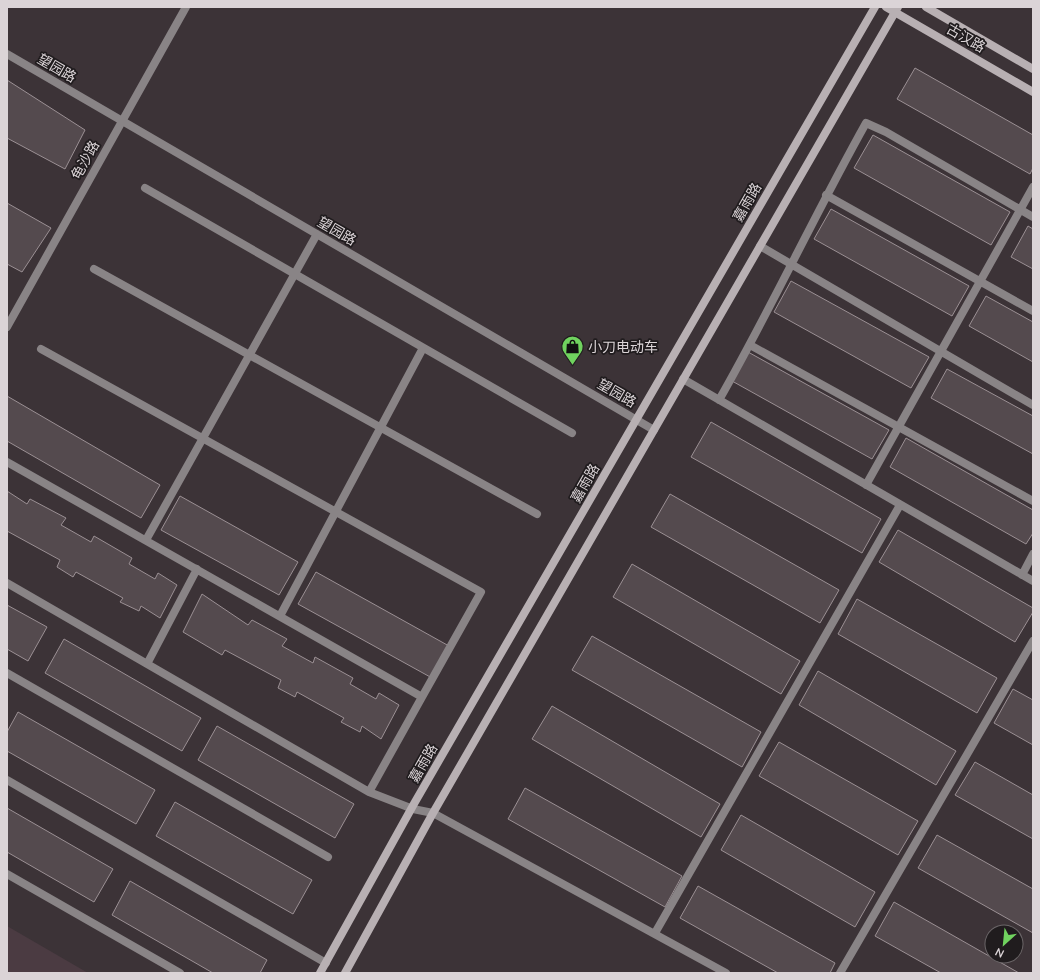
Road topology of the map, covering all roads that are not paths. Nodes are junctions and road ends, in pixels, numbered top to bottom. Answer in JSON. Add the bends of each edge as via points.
{"nodes":[{"id":1,"x":186,"y":7,"type":"edge"},
{"id":2,"x":875,"y":7,"type":"edge"},
{"id":3,"x":886,"y":7,"type":"edge"},
{"id":4,"x":926,"y":7,"type":"edge"},
{"id":5,"x":897,"y":10,"type":"edge"},
{"id":6,"x":7,"y":54,"type":"edge"},
{"id":7,"x":1033,"y":69,"type":"edge"},
{"id":8,"x":1033,"y":92,"type":"edge"},
{"id":9,"x":122,"y":121,"type":"junction"},
{"id":10,"x":1033,"y":187,"type":"edge"},
{"id":11,"x":145,"y":188,"type":"dead end"},
{"id":12,"x":826,"y":195,"type":"junction"},
{"id":13,"x":1020,"y":210,"type":"junction"},
{"id":14,"x":1033,"y":217,"type":"edge"},
{"id":15,"x":316,"y":234,"type":"junction"},
{"id":16,"x":760,"y":246,"type":"junction"},
{"id":17,"x":792,"y":265,"type":"junction"},
{"id":18,"x":94,"y":269,"type":"dead end"},
{"id":19,"x":294,"y":274,"type":"junction"},
{"id":20,"x":980,"y":282,"type":"junction"},
{"id":21,"x":1033,"y":311,"type":"edge"},
{"id":22,"x":7,"y":327,"type":"edge"},
{"id":23,"x":750,"y":345,"type":"junction"},
{"id":24,"x":423,"y":348,"type":"junction"},
{"id":25,"x":41,"y":349,"type":"dead end"},
{"id":26,"x":940,"y":353,"type":"junction"},
{"id":27,"x":250,"y":354,"type":"junction"},
{"id":28,"x":683,"y":379,"type":"junction"},
{"id":29,"x":719,"y":400,"type":"junction"},
{"id":30,"x":1033,"y":405,"type":"edge"},
{"id":31,"x":636,"y":419,"type":"junction"},
{"id":32,"x":899,"y":426,"type":"junction"},
{"id":33,"x":381,"y":427,"type":"junction"},
{"id":34,"x":654,"y":430,"type":"junction"},
{"id":35,"x":572,"y":433,"type":"dead end"},
{"id":36,"x":203,"y":439,"type":"junction"},
{"id":37,"x":7,"y":462,"type":"edge"},
{"id":38,"x":866,"y":485,"type":"junction"},
{"id":39,"x":1033,"y":501,"type":"edge"},
{"id":40,"x":900,"y":504,"type":"junction"},
{"id":41,"x":336,"y":512,"type":"junction"},
{"id":42,"x":537,"y":514,"type":"dead end"},
{"id":43,"x":146,"y":540,"type":"junction"},
{"id":44,"x":1033,"y":554,"type":"edge"},
{"id":45,"x":197,"y":569,"type":"junction"},
{"id":46,"x":1022,"y":575,"type":"junction"},
{"id":47,"x":1033,"y":581,"type":"edge"},
{"id":48,"x":7,"y":583,"type":"edge"},
{"id":49,"x":280,"y":616,"type":"junction"},
{"id":50,"x":1033,"y":641,"type":"edge"},
{"id":51,"x":147,"y":664,"type":"junction"},
{"id":52,"x":7,"y":673,"type":"edge"},
{"id":53,"x":422,"y":697,"type":"junction"},
{"id":54,"x":7,"y":780,"type":"edge"},
{"id":55,"x":369,"y":792,"type":"junction"},
{"id":56,"x":413,"y":809,"type":"junction"},
{"id":57,"x":433,"y":813,"type":"junction"},
{"id":58,"x":328,"y":857,"type":"dead end"},
{"id":59,"x":7,"y":874,"type":"edge"},
{"id":60,"x":656,"y":933,"type":"junction"},
{"id":61,"x":326,"y":963,"type":"junction"},
{"id":62,"x":180,"y":973,"type":"edge"},
{"id":63,"x":320,"y":973,"type":"edge"},
{"id":64,"x":345,"y":973,"type":"edge"},
{"id":65,"x":726,"y":973,"type":"edge"},
{"id":66,"x":840,"y":973,"type":"edge"}],
"edges":[{"from":1,"to":9,"type":"street","name":"龟沙路"},
{"from":2,"to":31,"type":"main road","name":"嘉雨路"},
{"from":3,"to":5,"type":"main road","name":"古汉路"},
{"from":4,"to":7,"type":"main road","name":"古汉路"},
{"from":5,"to":8,"type":"main road","name":"古汉路"},
{"from":5,"to":16,"type":"main road"},
{"from":6,"to":9,"type":"street","name":"望园路"},
{"from":9,"to":15,"type":"street","name":"望园路"},
{"from":9,"to":22,"type":"street","name":"龟沙路"},
{"from":10,"to":13,"type":"street"},
{"from":11,"to":19,"type":"street"},
{"from":12,"to":13,"type":"street","via":[[866,123],[886,132]]},
{"from":12,"to":17,"type":"street"},
{"from":12,"to":20,"type":"street"},
{"from":13,"to":14,"type":"street"},
{"from":13,"to":20,"type":"street"},
{"from":15,"to":19,"type":"street"},
{"from":15,"to":31,"type":"street","name":"望园路"},
{"from":16,"to":17,"type":"street"},
{"from":16,"to":28,"type":"main road"},
{"from":17,"to":23,"type":"street"},
{"from":17,"to":26,"type":"street"},
{"from":18,"to":27,"type":"street"},
{"from":19,"to":24,"type":"street"},
{"from":19,"to":27,"type":"street"},
{"from":20,"to":21,"type":"street"},
{"from":20,"to":26,"type":"street"},
{"from":23,"to":29,"type":"street"},
{"from":23,"to":32,"type":"street"},
{"from":24,"to":33,"type":"street"},
{"from":24,"to":35,"type":"street"},
{"from":25,"to":36,"type":"street"},
{"from":26,"to":30,"type":"street"},
{"from":26,"to":32,"type":"street"},
{"from":27,"to":33,"type":"street"},
{"from":27,"to":36,"type":"street"},
{"from":28,"to":29,"type":"street"},
{"from":28,"to":34,"type":"main road"},
{"from":29,"to":38,"type":"street"},
{"from":31,"to":34,"type":"street","name":"望园路"},
{"from":31,"to":56,"type":"main road","name":"嘉雨路"},
{"from":32,"to":38,"type":"street"},
{"from":32,"to":39,"type":"street"},
{"from":33,"to":41,"type":"street"},
{"from":33,"to":42,"type":"street"},
{"from":34,"to":57,"type":"main road"},
{"from":36,"to":41,"type":"street"},
{"from":36,"to":43,"type":"street"},
{"from":37,"to":43,"type":"street"},
{"from":38,"to":40,"type":"street"},
{"from":40,"to":46,"type":"street"},
{"from":40,"to":60,"type":"street"},
{"from":41,"to":49,"type":"street"},
{"from":41,"to":53,"type":"street","via":[[481,592]]},
{"from":43,"to":45,"type":"street"},
{"from":44,"to":46,"type":"street"},
{"from":45,"to":49,"type":"street"},
{"from":45,"to":51,"type":"street"},
{"from":46,"to":47,"type":"street"},
{"from":48,"to":51,"type":"street"},
{"from":49,"to":53,"type":"street"},
{"from":50,"to":66,"type":"street"},
{"from":51,"to":55,"type":"street"},
{"from":52,"to":58,"type":"street"},
{"from":53,"to":55,"type":"street"},
{"from":54,"to":61,"type":"street"},
{"from":55,"to":56,"type":"street"},
{"from":56,"to":57,"type":"street"},
{"from":56,"to":61,"type":"main road","name":"嘉雨路"},
{"from":57,"to":60,"type":"street"},
{"from":57,"to":64,"type":"main road"},
{"from":59,"to":62,"type":"street"},
{"from":60,"to":65,"type":"street"},
{"from":61,"to":63,"type":"main road","name":"嘉雨路"}]}
